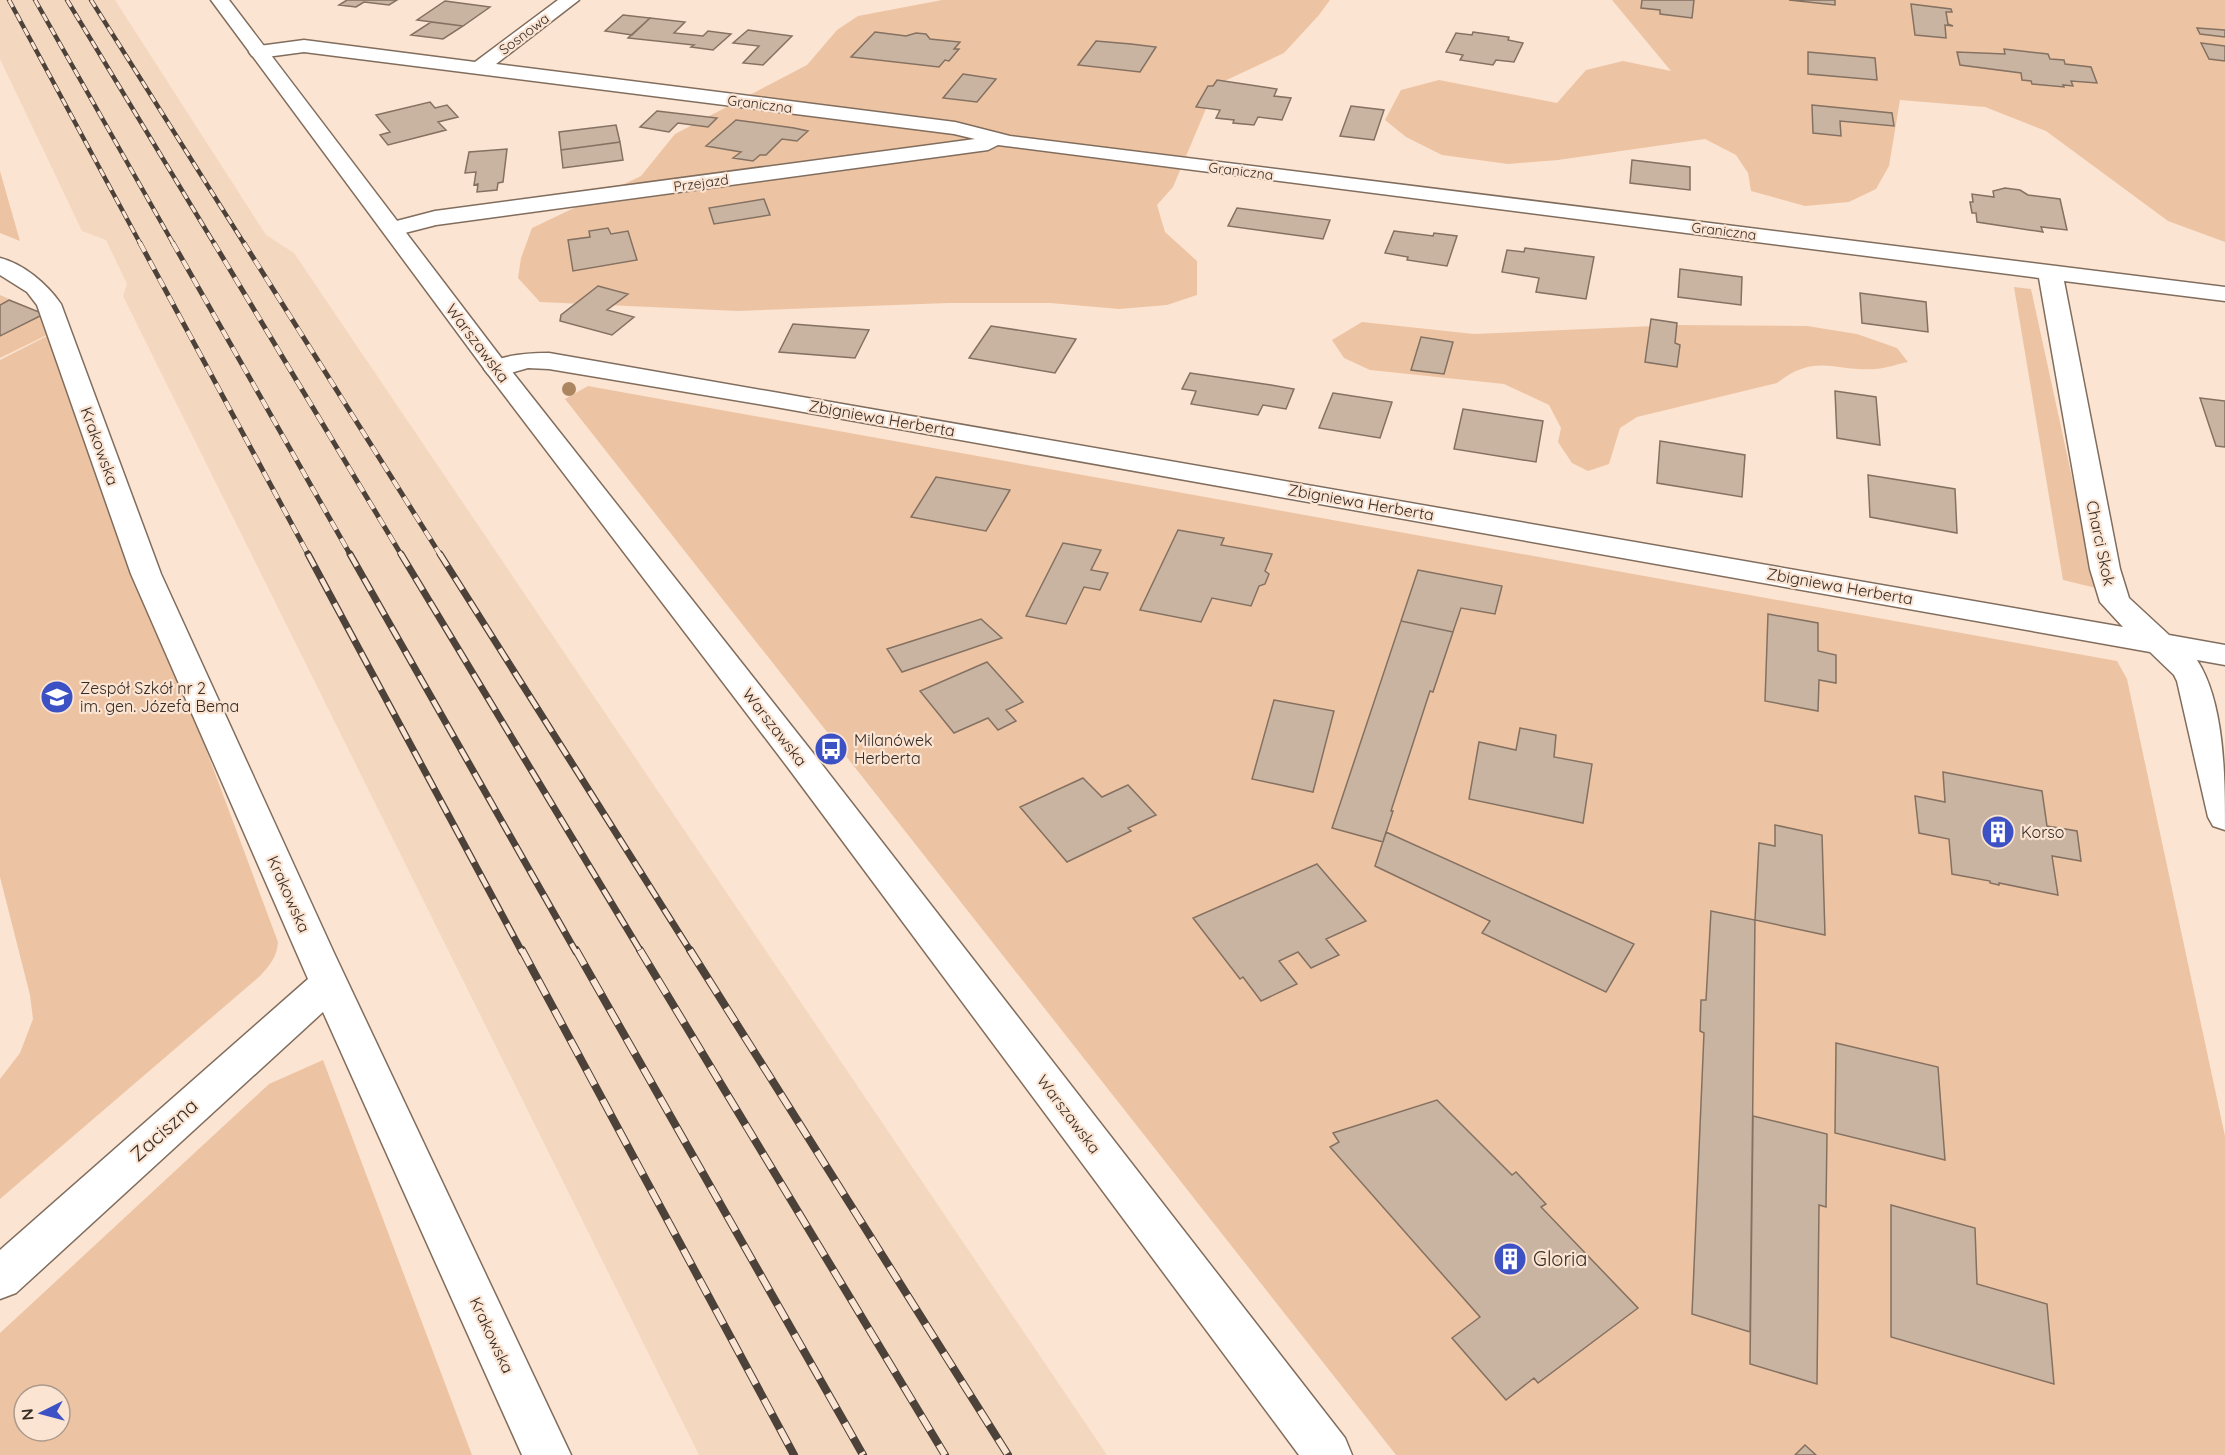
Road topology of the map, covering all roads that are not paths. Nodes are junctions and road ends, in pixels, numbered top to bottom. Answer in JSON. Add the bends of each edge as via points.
{"nodes":[{"id":1,"x":220,"y":0,"type":"edge"},
{"id":2,"x":570,"y":0,"type":"edge"},
{"id":3,"x":259,"y":52,"type":"junction"},
{"id":4,"x":479,"y":68,"type":"junction"},
{"id":5,"x":1009,"y":142,"type":"junction"},
{"id":6,"x":393,"y":228,"type":"junction"},
{"id":7,"x":0,"y":265,"type":"edge"},
{"id":8,"x":2050,"y":272,"type":"junction"},
{"id":9,"x":2225,"y":294,"type":"edge"},
{"id":10,"x":497,"y":369,"type":"junction"},
{"id":11,"x":2158,"y":643,"type":"junction"},
{"id":12,"x":2225,"y":655,"type":"edge"},
{"id":13,"x":2225,"y":817,"type":"edge"},
{"id":14,"x":329,"y":983,"type":"junction"},
{"id":15,"x":0,"y":1278,"type":"edge"},
{"id":16,"x":548,"y":1455,"type":"edge"},
{"id":17,"x":1328,"y":1455,"type":"edge"}],
"edges":[{"from":1,"to":3,"type":"street","name":"Warszawska"},
{"from":2,"to":4,"type":"street","name":"Sosnowa"},
{"from":3,"to":4,"type":"street","name":"Graniczna","via":[[304,46]]},
{"from":3,"to":6,"type":"street","name":"Warszawska"},
{"from":4,"to":5,"type":"street","name":"Graniczna","via":[[955,128]]},
{"from":5,"to":6,"type":"street","name":"Przejazd","via":[[447,217]]},
{"from":5,"to":8,"type":"street","name":"Graniczna"},
{"from":6,"to":10,"type":"street","name":"Warszawska"},
{"from":7,"to":14,"type":"street","name":"Krakowska","via":[[44,296],[56,322],[146,574]]},
{"from":8,"to":9,"type":"street","name":"Graniczna"},
{"from":8,"to":11,"type":"street","name":"Charci Skok","via":[[2105,569],[2115,602]]},
{"from":10,"to":11,"type":"street","name":"Zbigniewa Herberta","via":[[526,360],[572,365]]},
{"from":10,"to":17,"type":"street","name":"Warszawska","via":[[801,761]]},
{"from":11,"to":12,"type":"street","name":"Zbigniewa Herberta"},
{"from":11,"to":13,"type":"street","name":"Charci Skok","via":[[2187,669],[2193,681]]},
{"from":14,"to":15,"type":"street","name":"Zaciszna"},
{"from":14,"to":16,"type":"street","name":"Krakowska"}]}
